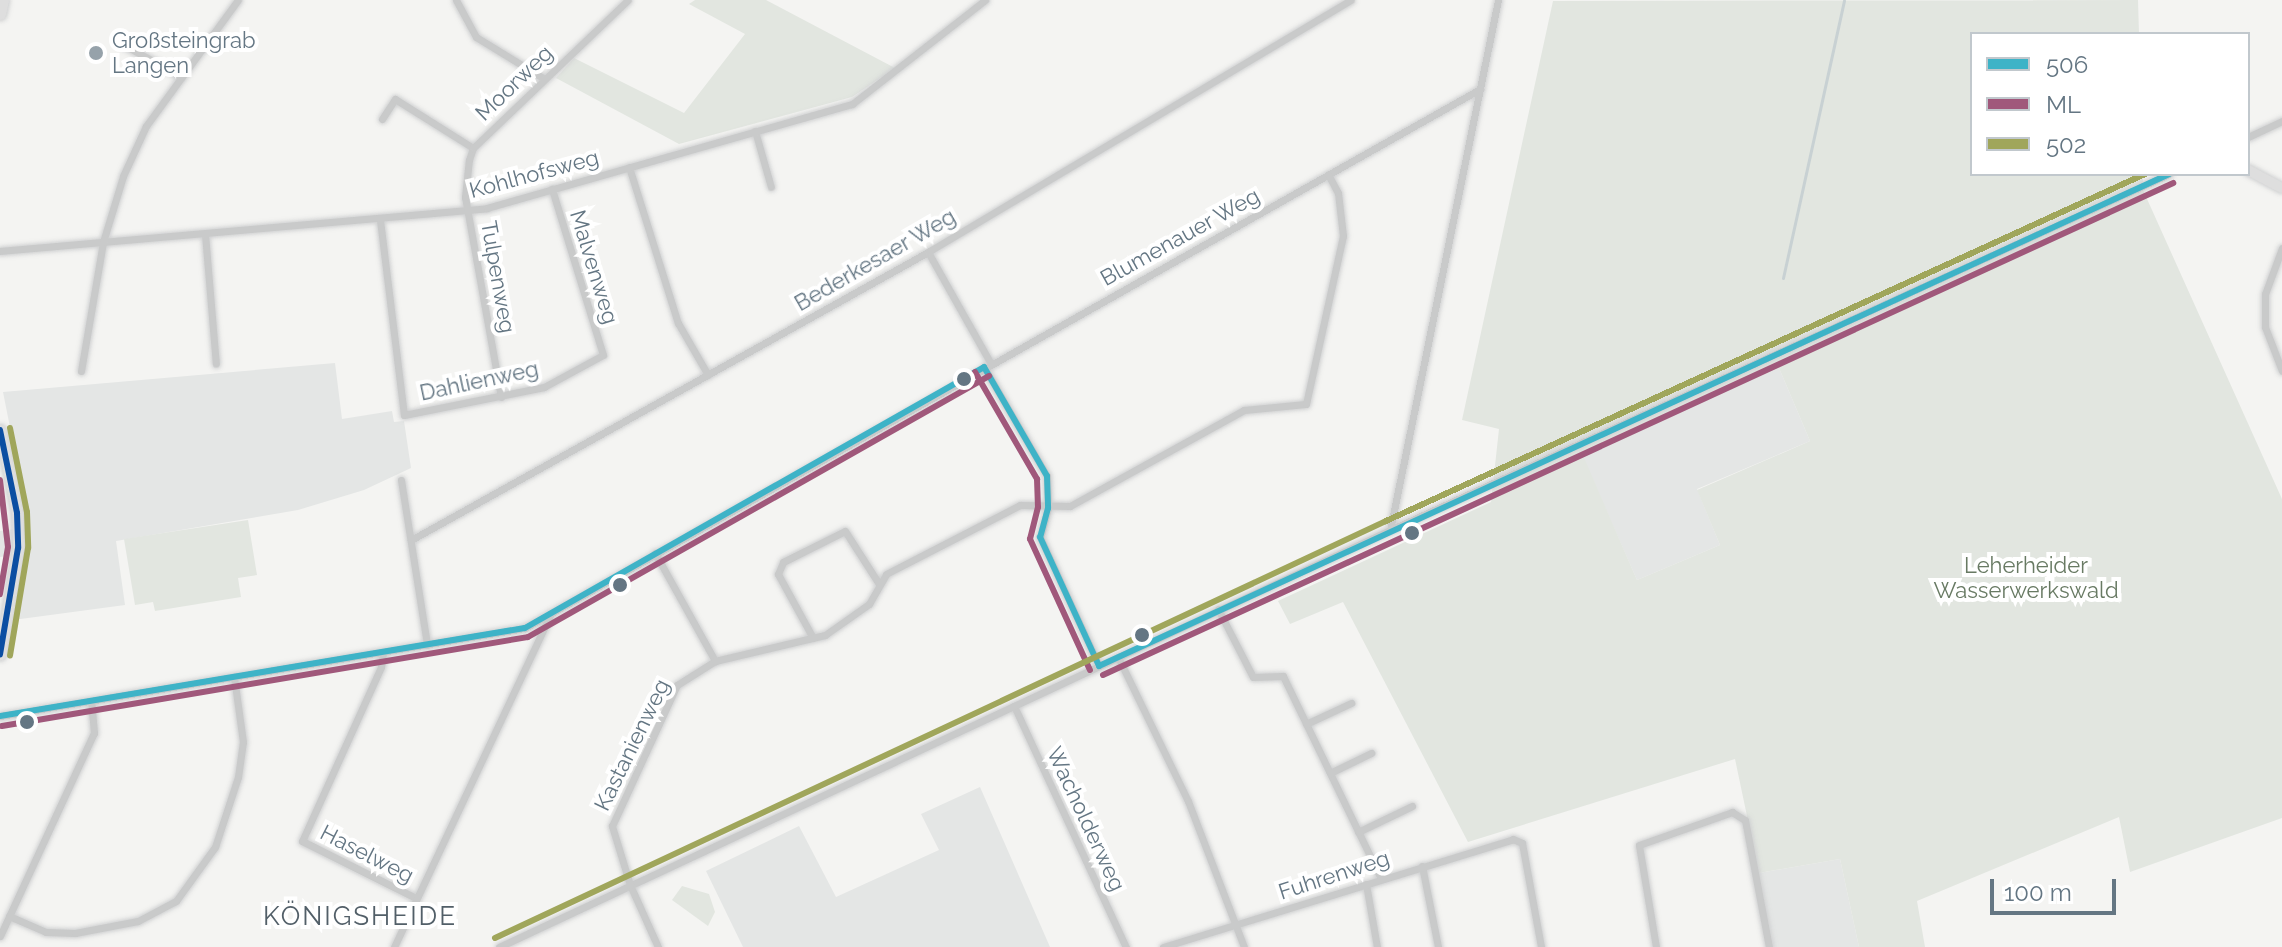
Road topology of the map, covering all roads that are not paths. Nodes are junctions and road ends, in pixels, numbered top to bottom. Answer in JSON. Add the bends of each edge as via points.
{"nodes":[{"id":1,"x":3,"y":0,"type":"edge"},
{"id":2,"x":238,"y":0,"type":"edge"},
{"id":3,"x":456,"y":0,"type":"edge"},
{"id":4,"x":628,"y":0,"type":"edge"},
{"id":5,"x":985,"y":0,"type":"edge"},
{"id":6,"x":1350,"y":0,"type":"edge"},
{"id":7,"x":1496,"y":0,"type":"edge"},
{"id":8,"x":0,"y":14,"type":"edge"},
{"id":9,"x":124,"y":45,"type":"dead end"},
{"id":10,"x":182,"y":77,"type":"junction"},
{"id":11,"x":543,"y":78,"type":"junction"},
{"id":12,"x":1480,"y":89,"type":"junction"},
{"id":13,"x":382,"y":119,"type":"dead end"},
{"id":14,"x":2282,"y":121,"type":"edge"},
{"id":15,"x":755,"y":131,"type":"junction"},
{"id":16,"x":2250,"y":136,"type":"edge"},
{"id":17,"x":473,"y":148,"type":"junction"},
{"id":18,"x":629,"y":167,"type":"junction"},
{"id":19,"x":2250,"y":171,"type":"edge"},
{"id":20,"x":1328,"y":174,"type":"junction"},
{"id":21,"x":2165,"y":176,"type":"edge"},
{"id":22,"x":771,"y":187,"type":"dead end"},
{"id":23,"x":2282,"y":188,"type":"edge"},
{"id":24,"x":552,"y":189,"type":"junction"},
{"id":25,"x":469,"y":211,"type":"junction"},
{"id":26,"x":380,"y":220,"type":"junction"},
{"id":27,"x":205,"y":234,"type":"junction"},
{"id":28,"x":103,"y":242,"type":"junction"},
{"id":29,"x":2282,"y":248,"type":"edge"},
{"id":30,"x":0,"y":251,"type":"edge"},
{"id":31,"x":928,"y":252,"type":"junction"},
{"id":32,"x":603,"y":355,"type":"joint"},
{"id":33,"x":216,"y":364,"type":"dead end"},
{"id":34,"x":988,"y":366,"type":"junction"},
{"id":35,"x":81,"y":371,"type":"dead end"},
{"id":36,"x":2282,"y":371,"type":"edge"},
{"id":37,"x":708,"y":375,"type":"junction"},
{"id":38,"x":501,"y":397,"type":"junction"},
{"id":39,"x":0,"y":430,"type":"edge"},
{"id":40,"x":3,"y":456,"type":"edge"},
{"id":41,"x":401,"y":480,"type":"dead end"},
{"id":42,"x":1048,"y":508,"type":"junction"},
{"id":43,"x":1390,"y":530,"type":"junction"},
{"id":44,"x":411,"y":540,"type":"junction"},
{"id":45,"x":655,"y":553,"type":"junction"},
{"id":46,"x":879,"y":584,"type":"junction"},
{"id":47,"x":1218,"y":609,"type":"junction"},
{"id":48,"x":552,"y":612,"type":"junction"},
{"id":49,"x":813,"y":638,"type":"junction"},
{"id":50,"x":427,"y":645,"type":"junction"},
{"id":51,"x":383,"y":653,"type":"junction"},
{"id":52,"x":0,"y":654,"type":"edge"},
{"id":53,"x":1118,"y":657,"type":"junction"},
{"id":54,"x":715,"y":661,"type":"junction"},
{"id":55,"x":1099,"y":666,"type":"junction"},
{"id":56,"x":234,"y":677,"type":"junction"},
{"id":57,"x":91,"y":701,"type":"junction"},
{"id":58,"x":1351,"y":703,"type":"dead end"},
{"id":59,"x":1014,"y":706,"type":"junction"},
{"id":60,"x":0,"y":716,"type":"edge"},
{"id":61,"x":1306,"y":724,"type":"junction"},
{"id":62,"x":1371,"y":753,"type":"dead end"},
{"id":63,"x":1330,"y":773,"type":"junction"},
{"id":64,"x":1412,"y":806,"type":"dead end"},
{"id":65,"x":1358,"y":832,"type":"junction"},
{"id":66,"x":1422,"y":866,"type":"junction"},
{"id":67,"x":1381,"y":879,"type":"junction"},
{"id":68,"x":1366,"y":884,"type":"junction"},
{"id":69,"x":630,"y":885,"type":"junction"},
{"id":70,"x":416,"y":898,"type":"junction"},
{"id":71,"x":9,"y":916,"type":"junction"},
{"id":72,"x":1239,"y":924,"type":"junction"},
{"id":73,"x":0,"y":936,"type":"edge"},
{"id":74,"x":394,"y":947,"type":"edge"},
{"id":75,"x":499,"y":947,"type":"edge"},
{"id":76,"x":658,"y":947,"type":"edge"},
{"id":77,"x":1126,"y":947,"type":"edge"},
{"id":78,"x":1163,"y":947,"type":"edge"},
{"id":79,"x":1244,"y":947,"type":"edge"},
{"id":80,"x":1377,"y":947,"type":"edge"},
{"id":81,"x":1438,"y":947,"type":"edge"},
{"id":82,"x":1541,"y":947,"type":"edge"},
{"id":83,"x":1656,"y":947,"type":"edge"},
{"id":84,"x":1769,"y":947,"type":"edge"}],
"edges":[{"from":1,"to":8,"type":"main road"},
{"from":2,"to":10,"type":"street"},
{"from":3,"to":11,"type":"street","via":[[476,37]]},
{"from":4,"to":11,"type":"street","name":"Moorweg"},
{"from":5,"to":15,"type":"street","name":"Kohlhofsweg","via":[[866,97]]},
{"from":6,"to":31,"type":"street","name":"Bederkesaer Weg"},
{"from":7,"to":12,"type":"street"},
{"from":9,"to":10,"type":"street"},
{"from":10,"to":28,"type":"street","via":[[146,126],[123,176]]},
{"from":11,"to":17,"type":"street","name":"Moorweg"},
{"from":12,"to":20,"type":"street","name":"Blumenauer Weg"},
{"from":12,"to":43,"type":"street"},
{"from":13,"to":17,"type":"street","via":[[395,99]]},
{"from":14,"to":16,"type":"street"},
{"from":15,"to":18,"type":"street","name":"Kohlhofsweg"},
{"from":15,"to":22,"type":"street"},
{"from":17,"to":25,"type":"street","name":"Moorweg","via":[[465,197]]},
{"from":18,"to":24,"type":"street","name":"Kohlhofsweg"},
{"from":18,"to":37,"type":"street","via":[[678,323]]},
{"from":19,"to":23,"type":"street"},
{"from":20,"to":34,"type":"street","name":"Blumenauer Weg"},
{"from":20,"to":42,"type":"street","name":"Kastanienweg","via":[[1338,193],[1343,236],[1310,400],[1301,406],[1244,410],[1070,506]]},
{"from":21,"to":43,"type":"street"},
{"from":24,"to":25,"type":"street","name":"Kohlhofsweg"},
{"from":24,"to":32,"type":"street","name":"Malvenweg"},
{"from":25,"to":26,"type":"street","name":"Kohlhofsweg"},
{"from":25,"to":38,"type":"street","name":"Tulpenweg"},
{"from":26,"to":27,"type":"street","name":"Kohlhofsweg"},
{"from":26,"to":38,"type":"street","name":"Dahlienweg","via":[[404,415]]},
{"from":27,"to":28,"type":"street","name":"Kohlhofsweg"},
{"from":27,"to":33,"type":"street"},
{"from":28,"to":30,"type":"street","name":"Kohlhofsweg"},
{"from":28,"to":35,"type":"street"},
{"from":29,"to":36,"type":"street","via":[[2265,294],[2273,356]]},
{"from":31,"to":34,"type":"street"},
{"from":31,"to":37,"type":"street","name":"Bederkesaer Weg"},
{"from":32,"to":38,"type":"street","name":"Dahlienweg","via":[[559,381]]},
{"from":34,"to":42,"type":"street","via":[[1047,476]]},
{"from":34,"to":45,"type":"street","name":"Blumenauer Weg"},
{"from":37,"to":44,"type":"street","name":"Bederkesaer Weg"},
{"from":39,"to":40,"type":"main road"},
{"from":40,"to":52,"type":"main road","via":[[17,513],[18,555]]},
{"from":41,"to":44,"type":"street"},
{"from":42,"to":46,"type":"street","name":"Kastanienweg","via":[[1020,505],[886,574]]},
{"from":42,"to":55,"type":"street","via":[[1040,537]]},
{"from":43,"to":47,"type":"street"},
{"from":44,"to":50,"type":"street"},
{"from":45,"to":48,"type":"street","name":"Blumenauer Weg"},
{"from":45,"to":54,"type":"street"},
{"from":46,"to":49,"type":"street","name":"Kastanienweg","via":[[851,622]]},
{"from":46,"to":49,"type":"street","via":[[845,531],[783,562],[778,574]]},
{"from":47,"to":53,"type":"street"},
{"from":47,"to":61,"type":"street","via":[[1253,677],[1283,676]]},
{"from":48,"to":50,"type":"street","name":"Blumenauer Weg","via":[[525,628]]},
{"from":48,"to":70,"type":"street"},
{"from":49,"to":54,"type":"street","name":"Kastanienweg"},
{"from":50,"to":51,"type":"street","name":"Blumenauer Weg"},
{"from":51,"to":56,"type":"street","name":"Blumenauer Weg"},
{"from":51,"to":70,"type":"street","name":"Haselweg","via":[[302,841]]},
{"from":53,"to":55,"type":"street"},
{"from":53,"to":72,"type":"street","via":[[1188,801]]},
{"from":54,"to":69,"type":"street","name":"Kastanienweg","via":[[677,685],[614,817],[613,841]]},
{"from":55,"to":59,"type":"street"},
{"from":56,"to":57,"type":"street","name":"Blumenauer Weg"},
{"from":56,"to":71,"type":"street","via":[[243,742],[238,777],[215,847],[176,901],[138,921],[75,933],[46,932]]},
{"from":57,"to":60,"type":"street","name":"Blumenauer Weg"},
{"from":57,"to":71,"type":"street","via":[[94,733]]},
{"from":58,"to":61,"type":"street"},
{"from":59,"to":69,"type":"street"},
{"from":59,"to":77,"type":"street","name":"Wacholderweg"},
{"from":61,"to":63,"type":"street"},
{"from":62,"to":63,"type":"street"},
{"from":63,"to":65,"type":"street"},
{"from":64,"to":65,"type":"street"},
{"from":65,"to":67,"type":"street"},
{"from":66,"to":67,"type":"street","name":"Fuhrenweg"},
{"from":66,"to":81,"type":"street"},
{"from":66,"to":82,"type":"street","name":"Fuhrenweg","via":[[1517,839]]},
{"from":67,"to":68,"type":"street","name":"Fuhrenweg"},
{"from":68,"to":72,"type":"street","name":"Fuhrenweg"},
{"from":68,"to":80,"type":"street"},
{"from":69,"to":75,"type":"street"},
{"from":69,"to":76,"type":"street","name":"Kastanienweg"},
{"from":70,"to":74,"type":"street"},
{"from":71,"to":73,"type":"street"},
{"from":72,"to":78,"type":"street","name":"Fuhrenweg"},
{"from":72,"to":79,"type":"street"},
{"from":83,"to":84,"type":"street","via":[[1639,845],[1732,812],[1745,820]]}]}
